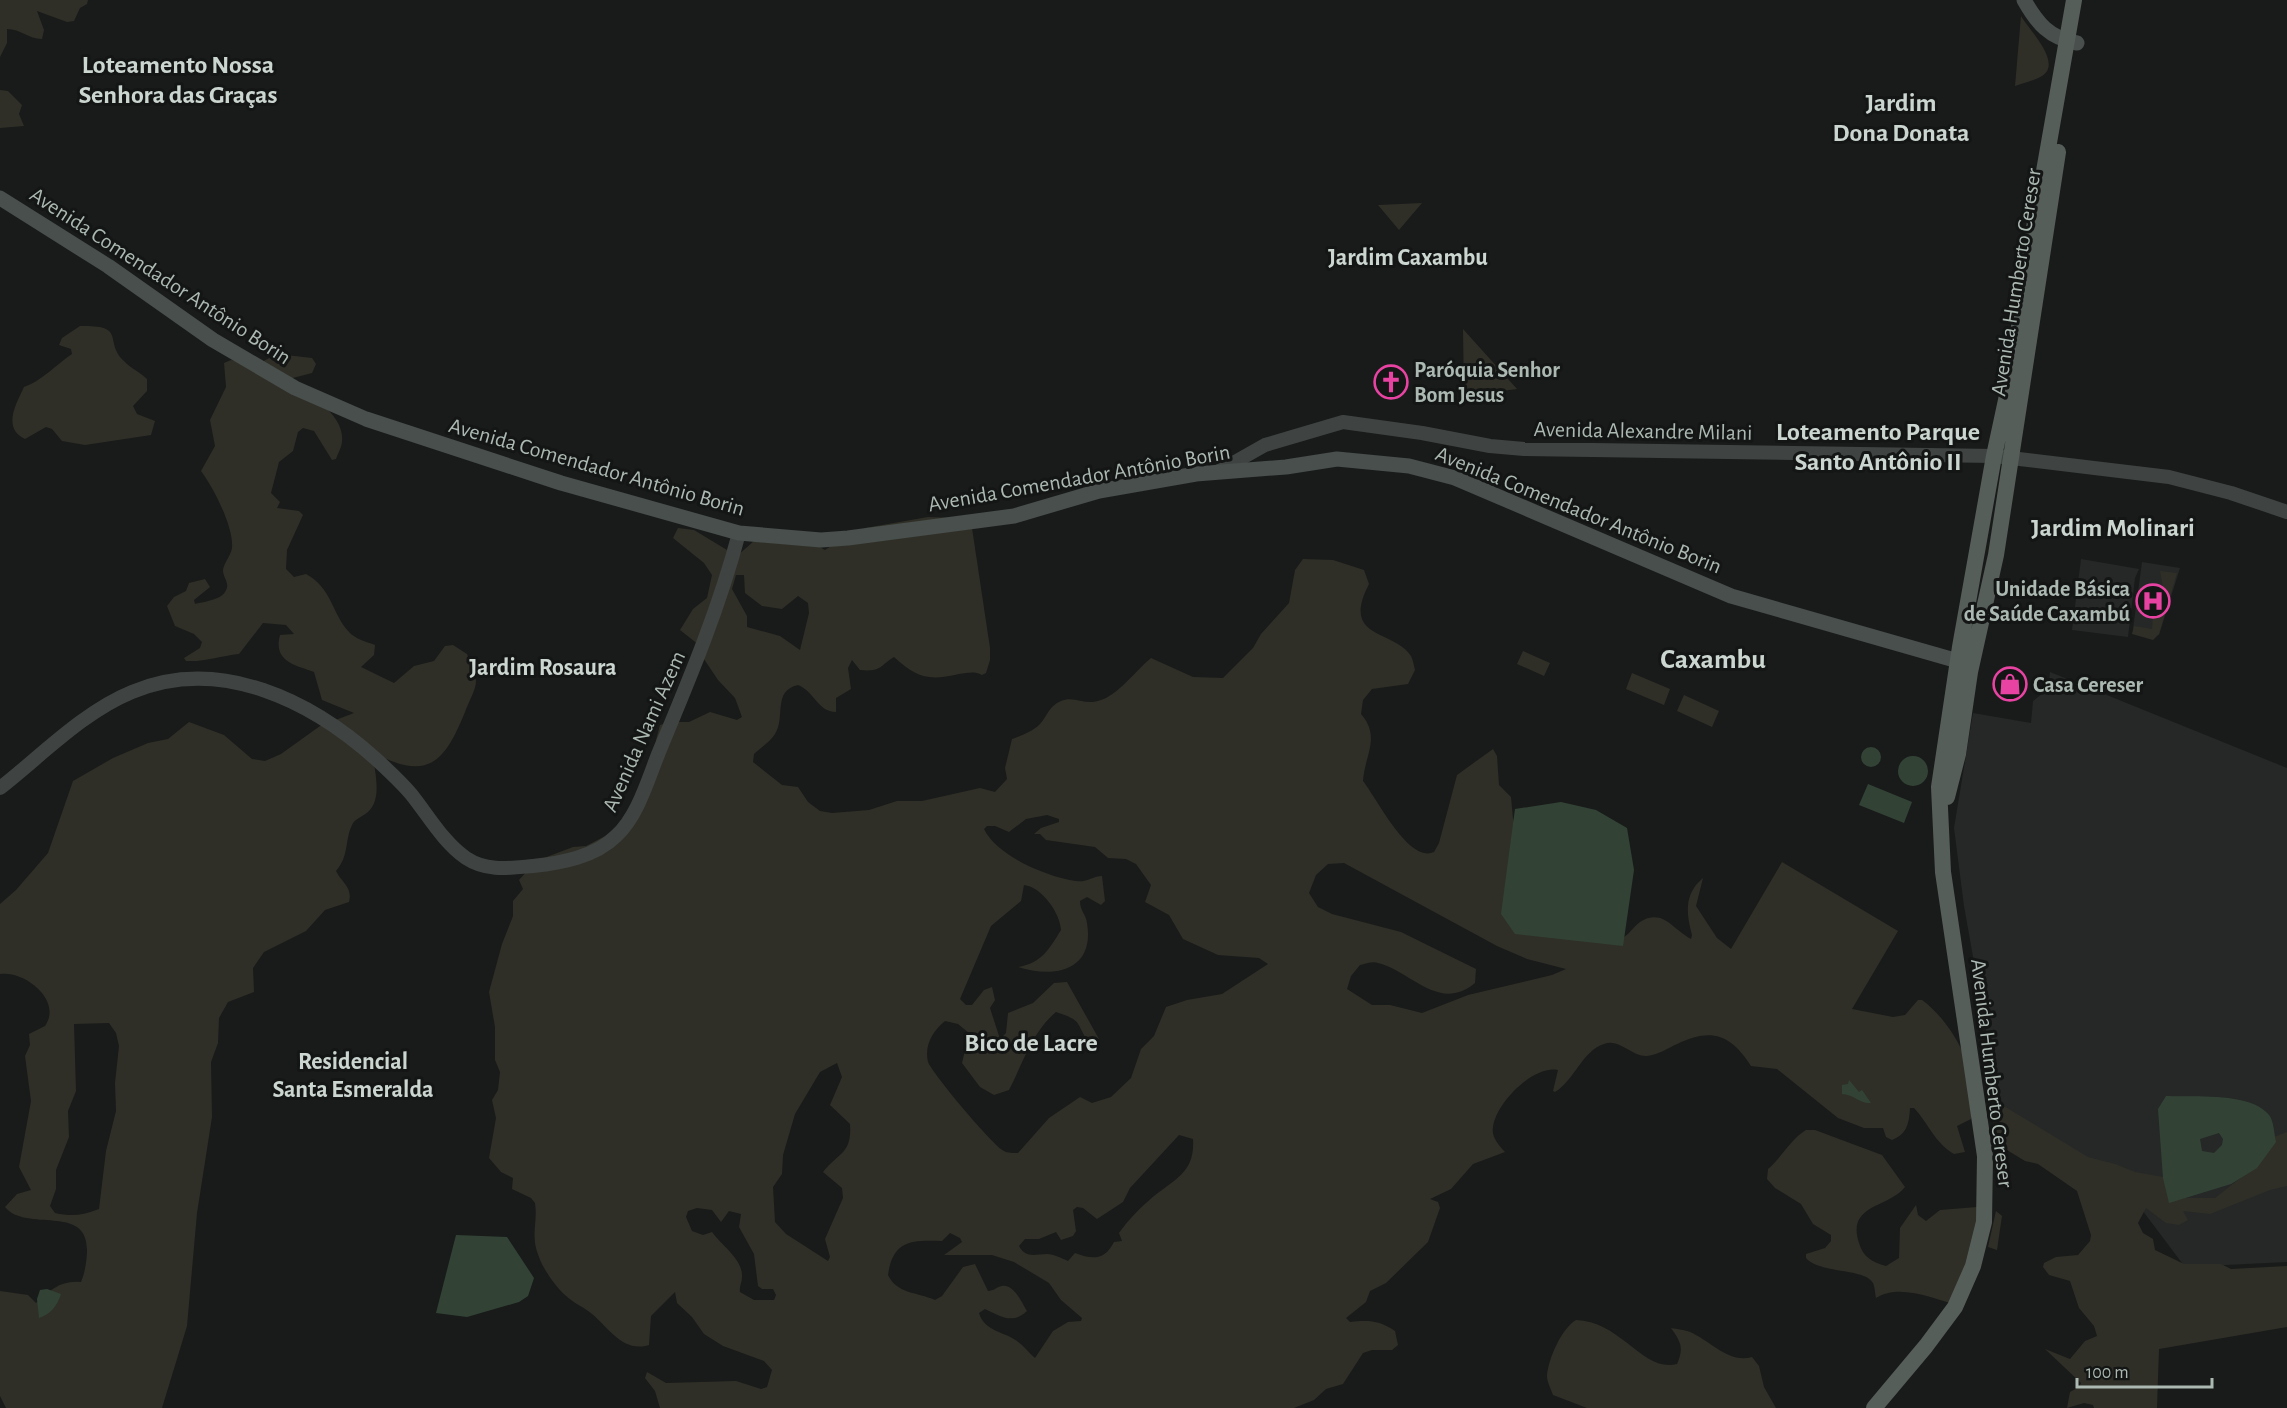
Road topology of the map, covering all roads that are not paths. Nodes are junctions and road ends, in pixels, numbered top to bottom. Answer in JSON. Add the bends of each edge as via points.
{"nodes":[{"id":1,"x":2024,"y":0,"type":"edge"},
{"id":2,"x":2074,"y":0,"type":"edge"},
{"id":3,"x":2083,"y":0,"type":"edge"},
{"id":4,"x":2071,"y":42,"type":"junction"},
{"id":5,"x":0,"y":198,"type":"edge"},
{"id":6,"x":2002,"y":457,"type":"junction"},
{"id":7,"x":1219,"y":471,"type":"junction"},
{"id":8,"x":2287,"y":512,"type":"edge"},
{"id":9,"x":739,"y":533,"type":"junction"},
{"id":10,"x":1964,"y":652,"type":"junction"},
{"id":11,"x":0,"y":788,"type":"edge"},
{"id":12,"x":1874,"y":1408,"type":"edge"}],
"edges":[{"from":1,"to":4,"type":"main road","via":[[2037,22],[2056,38]]},
{"from":2,"to":4,"type":"main road","name":"Avenida Humberto Cereser"},
{"from":3,"to":4,"type":"main road","name":"Avenida Humberto Cereser"},
{"from":4,"to":6,"type":"main road","name":"Avenida Humberto Cereser"},
{"from":5,"to":9,"type":"main road","name":"Avenida Comendador Antônio Borin","via":[[108,266],[213,340],[295,388],[366,419],[539,476]]},
{"from":6,"to":7,"type":"street","name":"Avenida Alexandre Milani","via":[[1524,449],[1343,422],[1266,445]]},
{"from":6,"to":8,"type":"street","name":"Avenida Alexandre Milani","via":[[2169,477]]},
{"from":6,"to":10,"type":"main road","name":"Avenida Humberto Cereser"},
{"from":7,"to":9,"type":"main road","name":"Avenida Comendador Antônio Borin","via":[[1099,491],[1014,516],[954,524],[822,540]]},
{"from":7,"to":10,"type":"main road","name":"Avenida Comendador Antônio Borin","via":[[1337,459],[1433,471],[1731,596],[1891,640]]},
{"from":9,"to":11,"type":"street","name":"Avenida Nami Azem","via":[[700,654],[640,798],[618,836],[582,856],[501,869],[474,862],[451,845],[409,791],[376,759],[322,717],[244,682],[210,677],[171,679],[130,692],[95,713]]},
{"from":10,"to":12,"type":"main road","name":"Avenida Humberto Cereser","via":[[1938,802],[1943,872],[1985,1156],[1984,1221],[1973,1266],[1955,1306]]}]}
